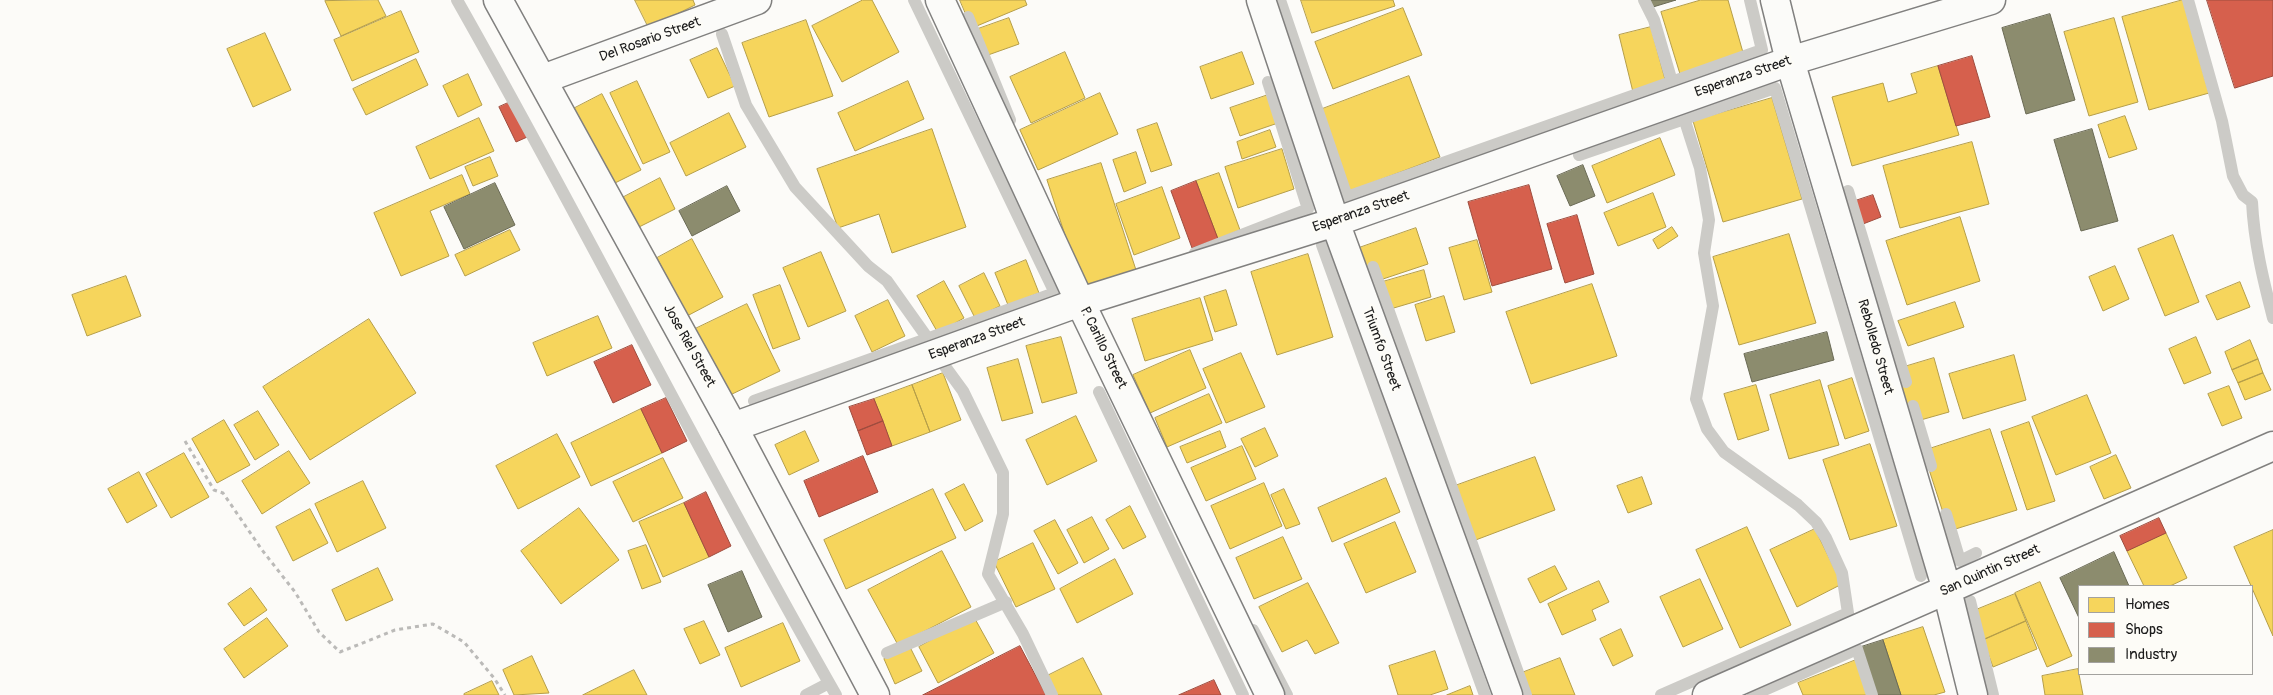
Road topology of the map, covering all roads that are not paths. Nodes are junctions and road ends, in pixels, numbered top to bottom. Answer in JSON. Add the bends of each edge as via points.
{"nodes":[{"id":1,"x":498,"y":0,"type":"edge"},
{"id":2,"x":757,"y":0,"type":"edge"},
{"id":3,"x":940,"y":0,"type":"edge"},
{"id":4,"x":1261,"y":0,"type":"edge"},
{"id":5,"x":1775,"y":0,"type":"edge"},
{"id":6,"x":1992,"y":0,"type":"edge"},
{"id":7,"x":1790,"y":61,"type":"junction"},
{"id":8,"x":543,"y":79,"type":"junction"},
{"id":9,"x":1335,"y":222,"type":"junction"},
{"id":10,"x":1080,"y":302,"type":"junction"},
{"id":11,"x":732,"y":427,"type":"junction"},
{"id":12,"x":2273,"y":446,"type":"edge"},
{"id":13,"x":1947,"y":590,"type":"junction"},
{"id":14,"x":875,"y":695,"type":"edge"},
{"id":15,"x":1270,"y":695,"type":"edge"},
{"id":16,"x":1508,"y":695,"type":"edge"},
{"id":17,"x":1707,"y":695,"type":"edge"},
{"id":18,"x":1973,"y":695,"type":"edge"}],
"edges":[{"from":1,"to":8,"type":"main road","name":"Jose Riel Street"},
{"from":2,"to":8,"type":"main road","name":"Del Rosario Street"},
{"from":3,"to":10,"type":"main road","name":"P. Carillo Street"},
{"from":4,"to":9,"type":"main road","name":"Triumfo Street"},
{"from":5,"to":7,"type":"main road","name":"Rebolledo Street"},
{"from":6,"to":7,"type":"main road","name":"Esperanza Street"},
{"from":7,"to":9,"type":"main road","name":"Esperanza Street"},
{"from":7,"to":13,"type":"main road","name":"Rebolledo Street"},
{"from":8,"to":11,"type":"main road","name":"Jose Riel Street"},
{"from":9,"to":10,"type":"main road","name":"Esperanza Street"},
{"from":9,"to":16,"type":"main road","name":"Triumfo Street"},
{"from":10,"to":11,"type":"main road","name":"Esperanza Street"},
{"from":10,"to":15,"type":"main road","name":"P. Carillo Street"},
{"from":11,"to":14,"type":"main road","name":"Jose Riel Street"},
{"from":12,"to":13,"type":"main road","name":"San Quintin Street"},
{"from":13,"to":17,"type":"main road","name":"San Quintin Street"},
{"from":13,"to":18,"type":"main road","name":"Rebolledo Street"}]}
